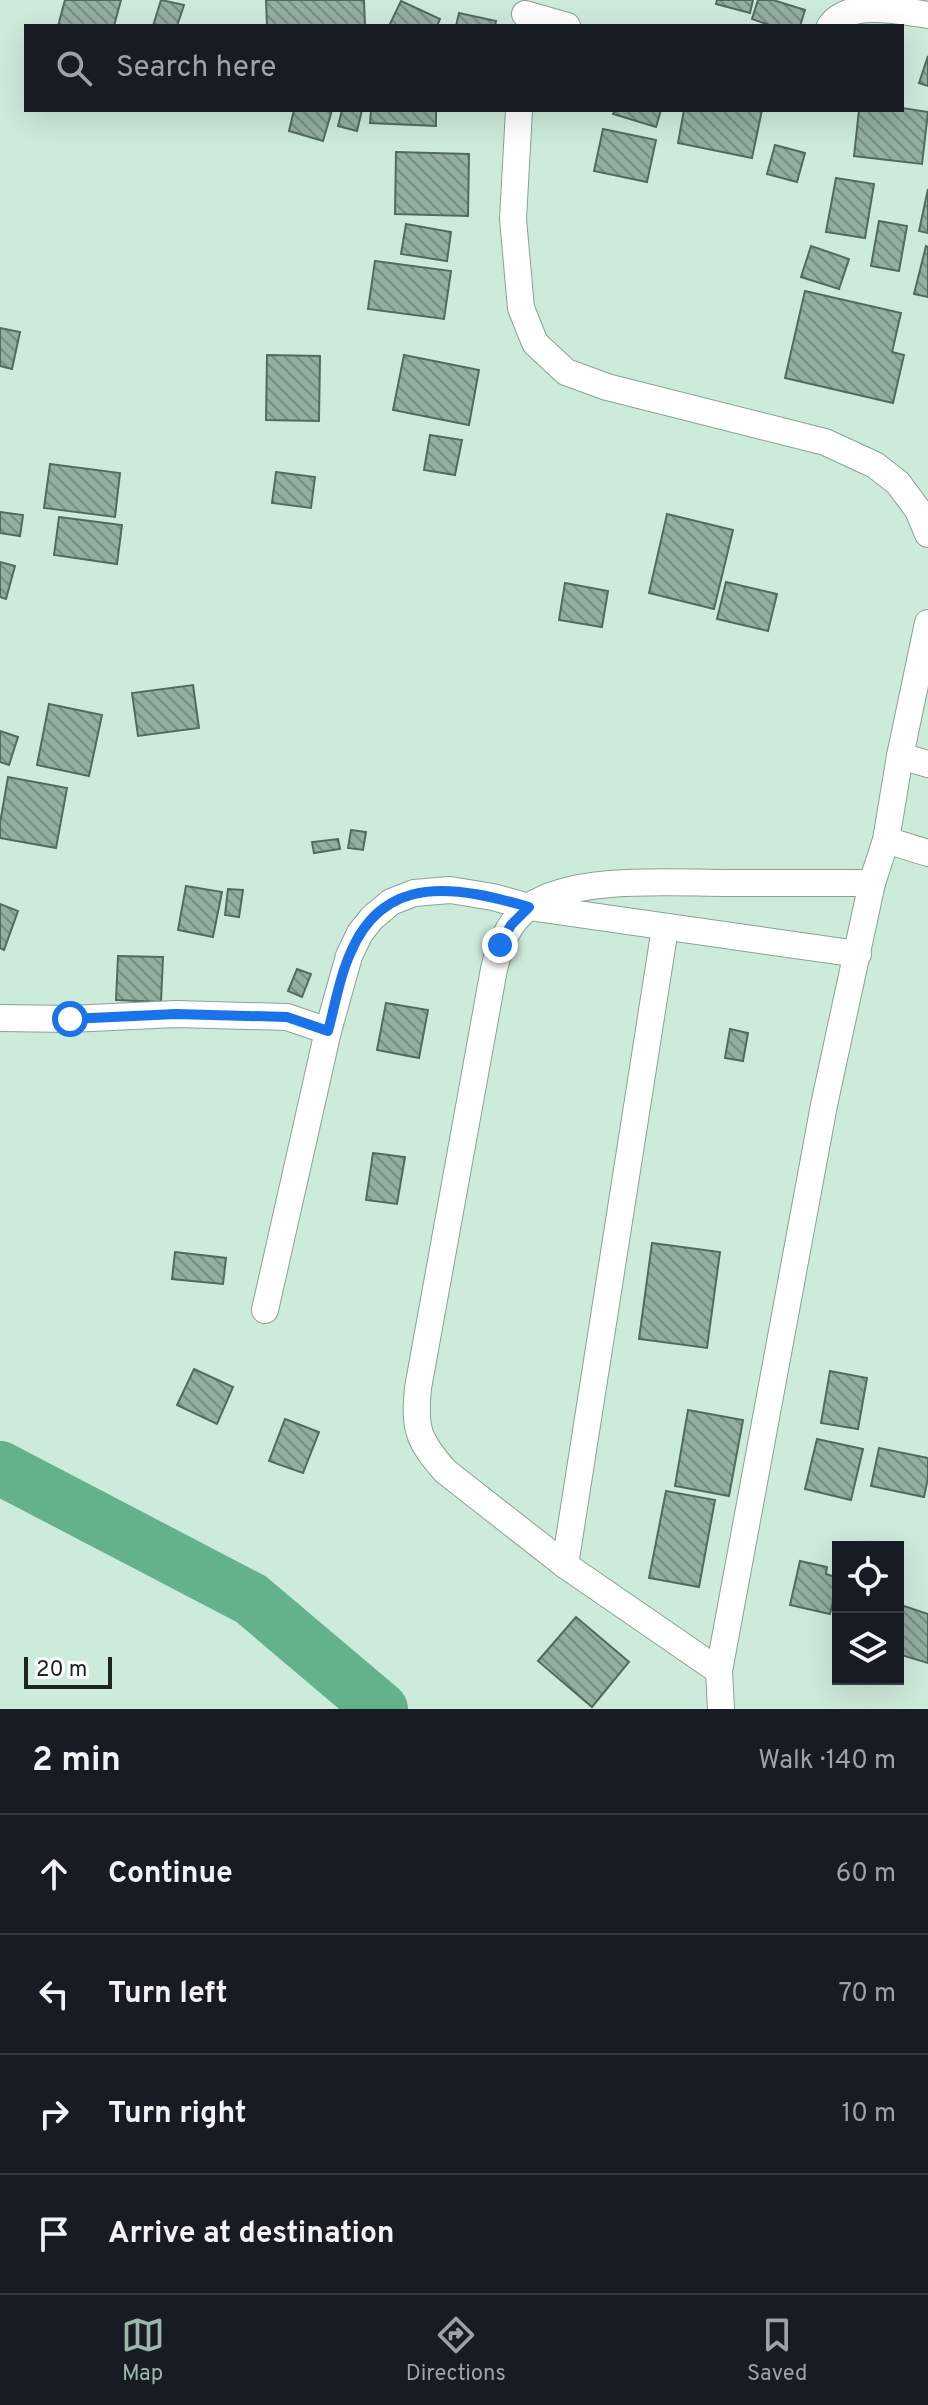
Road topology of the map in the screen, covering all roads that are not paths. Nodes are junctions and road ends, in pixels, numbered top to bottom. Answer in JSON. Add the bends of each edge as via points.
{"nodes":[{"id":1,"x":525,"y":13,"type":"edge"},
{"id":2,"x":928,"y":15,"type":"edge"},
{"id":3,"x":561,"y":24,"type":"edge"},
{"id":4,"x":832,"y":24,"type":"edge"},
{"id":5,"x":519,"y":112,"type":"edge"},
{"id":6,"x":925,"y":516,"type":"edge"},
{"id":7,"x":928,"y":623,"type":"edge"},
{"id":8,"x":900,"y":756,"type":"junction"},
{"id":9,"x":928,"y":764,"type":"edge"},
{"id":10,"x":886,"y":840,"type":"junction"},
{"id":11,"x":928,"y":853,"type":"edge"},
{"id":12,"x":872,"y":883,"type":"junction"},
{"id":13,"x":529,"y":907,"type":"junction"},
{"id":14,"x":665,"y":928,"type":"junction"},
{"id":15,"x":858,"y":954,"type":"junction"},
{"id":16,"x":0,"y":1018,"type":"edge"},
{"id":17,"x":328,"y":1031,"type":"junction"},
{"id":18,"x":265,"y":1310,"type":"dead end"},
{"id":19,"x":565,"y":1565,"type":"junction"},
{"id":20,"x":719,"y":1671,"type":"junction"},
{"id":21,"x":721,"y":1709,"type":"edge"}],
"edges":[{"from":1,"to":3,"type":"street"},
{"from":2,"to":4,"type":"street","via":[[863,6],[842,11]]},
{"from":5,"to":6,"type":"street","via":[[513,219],[521,308],[535,343],[566,372],[607,387],[825,442],[875,465]]},
{"from":7,"to":8,"type":"street"},
{"from":8,"to":9,"type":"street"},
{"from":8,"to":10,"type":"street"},
{"from":10,"to":11,"type":"street"},
{"from":10,"to":12,"type":"street"},
{"from":12,"to":13,"type":"street","via":[[629,883],[579,889]]},
{"from":12,"to":15,"type":"street"},
{"from":13,"to":14,"type":"street"},
{"from":13,"to":17,"type":"street","via":[[450,890],[414,893],[391,902],[354,944]]},
{"from":13,"to":19,"type":"street","via":[[511,925],[494,969],[416,1414],[419,1435],[445,1471]]},
{"from":14,"to":15,"type":"street"},
{"from":14,"to":19,"type":"street"},
{"from":15,"to":20,"type":"street","via":[[824,1105]]},
{"from":16,"to":17,"type":"street","via":[[287,1017]]},
{"from":17,"to":18,"type":"street"},
{"from":19,"to":20,"type":"street"},
{"from":20,"to":21,"type":"street"}]}
